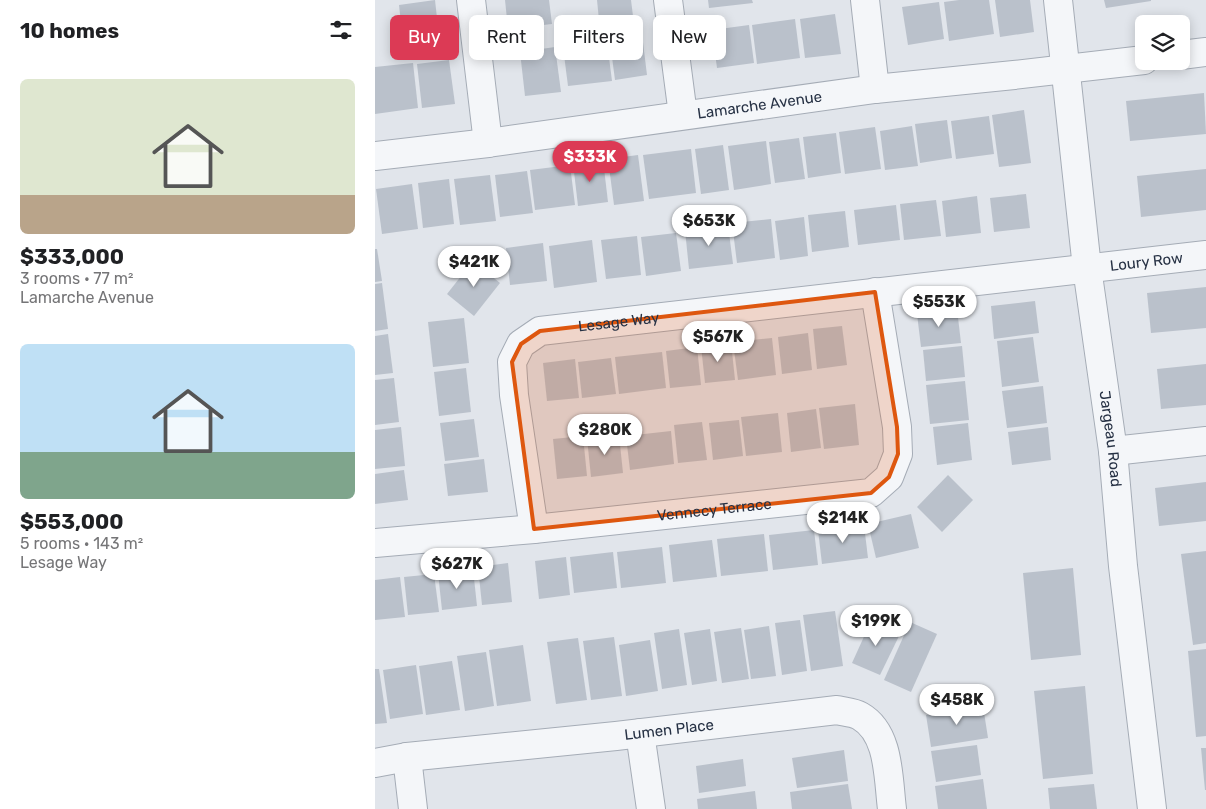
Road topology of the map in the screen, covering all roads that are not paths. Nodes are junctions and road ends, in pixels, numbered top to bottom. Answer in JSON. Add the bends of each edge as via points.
{"nodes":[{"id":1,"x":471,"y":0,"type":"edge"},
{"id":2,"x":668,"y":0,"type":"edge"},
{"id":3,"x":865,"y":0,"type":"edge"},
{"id":4,"x":1058,"y":0,"type":"edge"},
{"id":5,"x":1206,"y":52,"type":"edge"},
{"id":6,"x":1190,"y":54,"type":"edge"},
{"id":7,"x":1135,"y":61,"type":"edge"},
{"id":8,"x":1066,"y":70,"type":"junction"},
{"id":9,"x":875,"y":89,"type":"junction"},
{"id":10,"x":683,"y":115,"type":"junction"},
{"id":11,"x":488,"y":142,"type":"junction"},
{"id":12,"x":375,"y":156,"type":"edge"},
{"id":13,"x":1206,"y":255,"type":"edge"},
{"id":14,"x":1087,"y":268,"type":"junction"},
{"id":15,"x":875,"y":292,"type":"junction"},
{"id":16,"x":1206,"y":442,"type":"edge"},
{"id":17,"x":1113,"y":451,"type":"junction"},
{"id":18,"x":534,"y":529,"type":"junction"},
{"id":19,"x":375,"y":543,"type":"edge"},
{"id":20,"x":641,"y":733,"type":"junction"},
{"id":21,"x":407,"y":757,"type":"junction"},
{"id":22,"x":375,"y":763,"type":"edge"},
{"id":23,"x":413,"y":809,"type":"edge"},
{"id":24,"x":651,"y":809,"type":"edge"},
{"id":25,"x":892,"y":809,"type":"edge"},
{"id":26,"x":1152,"y":809,"type":"edge"}],
"edges":[{"from":1,"to":11,"type":"street"},
{"from":2,"to":10,"type":"street"},
{"from":3,"to":9,"type":"street"},
{"from":4,"to":8,"type":"street","name":"Jargeau Road"},
{"from":5,"to":6,"type":"street"},
{"from":7,"to":8,"type":"street","name":"Lamarche Avenue"},
{"from":8,"to":9,"type":"street","name":"Lamarche Avenue"},
{"from":8,"to":14,"type":"street","name":"Jargeau Road"},
{"from":9,"to":10,"type":"street","name":"Lamarche Avenue"},
{"from":10,"to":11,"type":"street","name":"Lamarche Avenue"},
{"from":11,"to":12,"type":"street","name":"Lamarche Avenue"},
{"from":13,"to":14,"type":"street","name":"Loury Row"},
{"from":14,"to":15,"type":"street","name":"Lesage Way"},
{"from":14,"to":17,"type":"street","name":"Jargeau Road"},
{"from":15,"to":18,"type":"street","name":"Lesage Way","via":[[540,331],[533,335],[521,344],[512,362]]},
{"from":15,"to":18,"type":"street","name":"Vennecy Terrace","via":[[897,427],[898,454],[889,477],[871,493]]},
{"from":16,"to":17,"type":"street"},
{"from":17,"to":26,"type":"street","name":"Jargeau Road","via":[[1123,566]]},
{"from":18,"to":19,"type":"street","name":"Vennecy Terrace"},
{"from":20,"to":21,"type":"street","name":"Lumen Place"},
{"from":20,"to":24,"type":"street"},
{"from":20,"to":25,"type":"street","name":"Lumen Place","via":[[837,710],[858,715],[870,723],[880,738]]},
{"from":21,"to":22,"type":"street","name":"Lumen Place"},
{"from":21,"to":23,"type":"street"}]}
